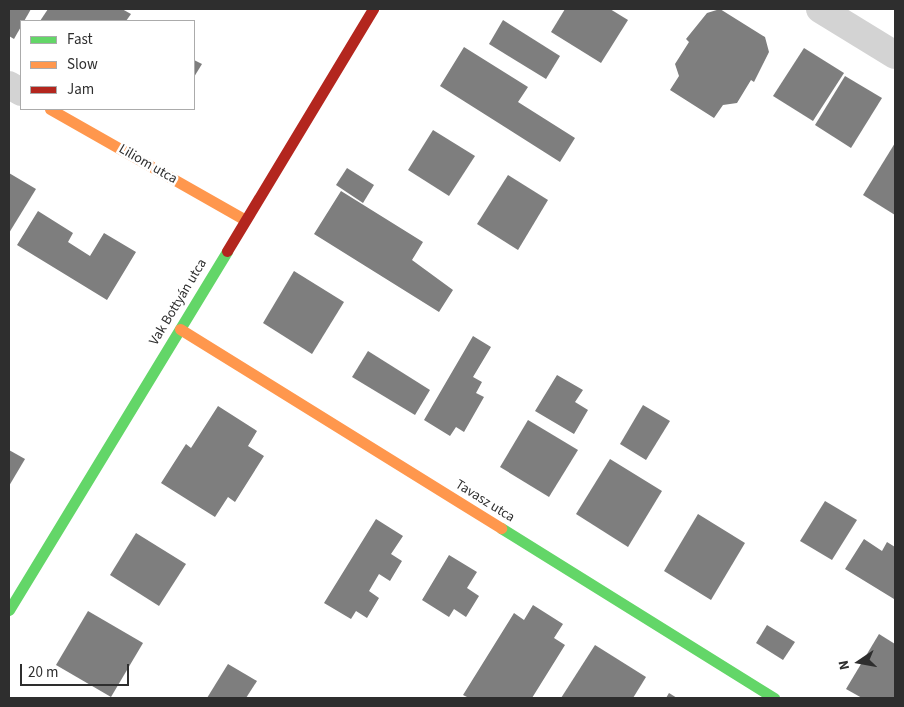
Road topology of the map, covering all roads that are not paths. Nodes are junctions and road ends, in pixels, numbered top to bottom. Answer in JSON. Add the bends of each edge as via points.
{"nodes":[{"id":1,"x":373,"y":9,"type":"edge"},
{"id":2,"x":820,"y":9,"type":"edge"},
{"id":3,"x":895,"y":55,"type":"edge"},
{"id":4,"x":9,"y":85,"type":"edge"},
{"id":5,"x":20,"y":91,"type":"edge"},
{"id":6,"x":52,"y":110,"type":"edge"},
{"id":7,"x":245,"y":220,"type":"junction"},
{"id":8,"x":180,"y":329,"type":"junction"},
{"id":9,"x":9,"y":610,"type":"edge"},
{"id":10,"x":774,"y":698,"type":"edge"}],
"edges":[{"from":1,"to":7,"type":"street","name":"Vak Bottyán utca"},
{"from":2,"to":3,"type":"street"},
{"from":4,"to":5,"type":"street"},
{"from":6,"to":7,"type":"street","name":"Liliom utca"},
{"from":7,"to":8,"type":"street","name":"Vak Bottyán utca"},
{"from":8,"to":9,"type":"street","name":"Vak Bottyán utca"},
{"from":8,"to":10,"type":"street","name":"Tavasz utca"}]}
